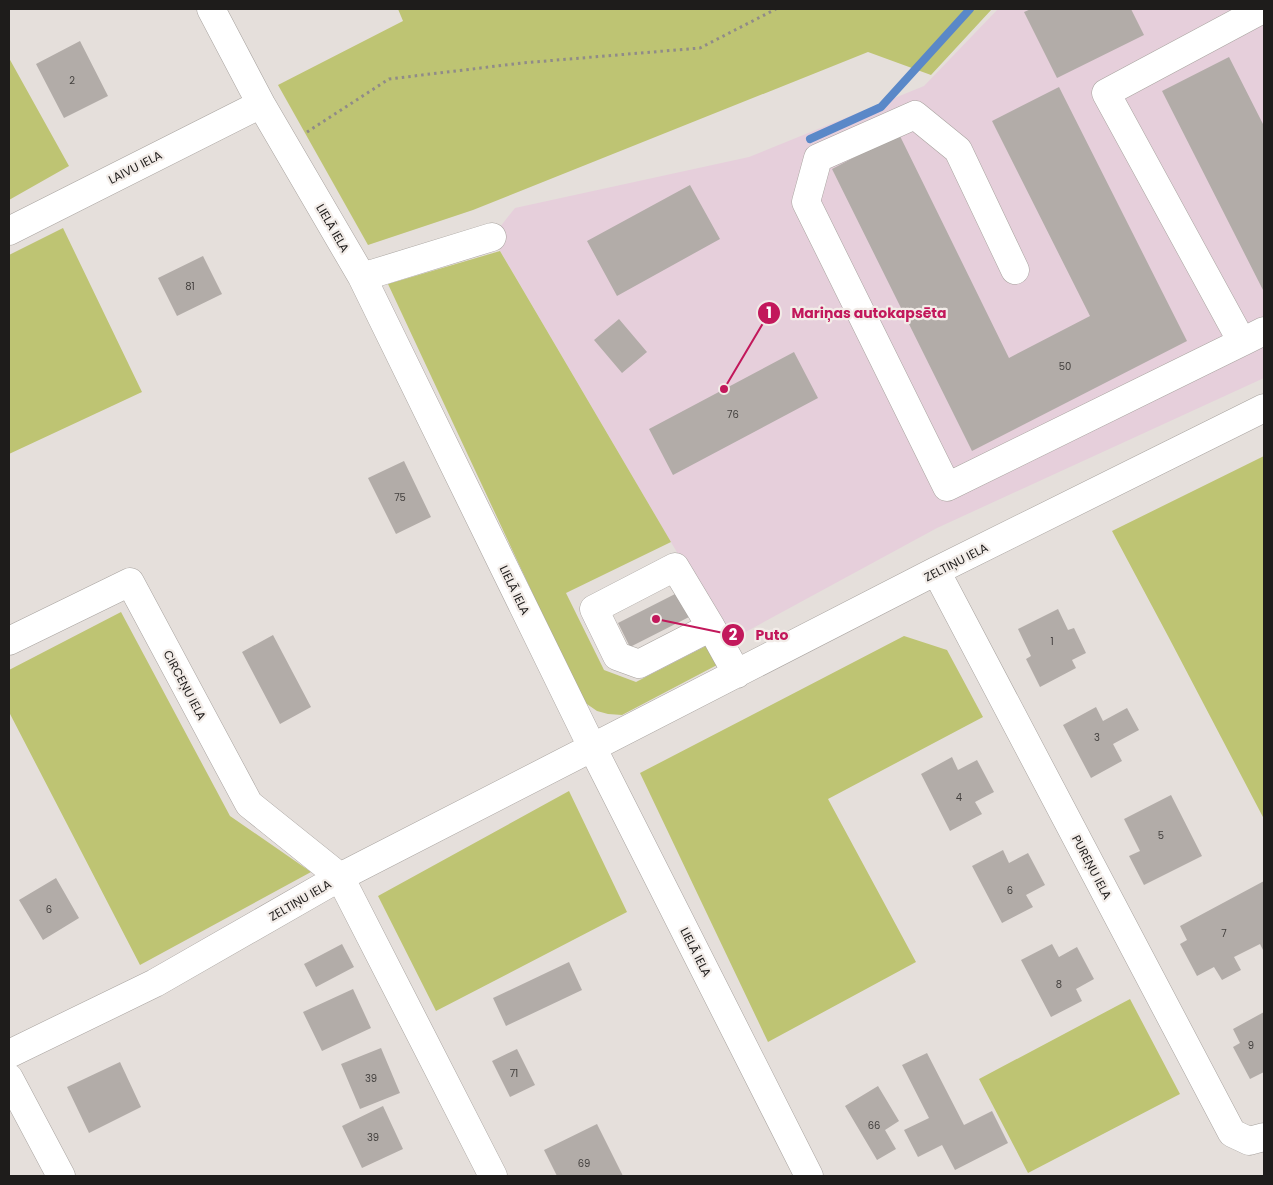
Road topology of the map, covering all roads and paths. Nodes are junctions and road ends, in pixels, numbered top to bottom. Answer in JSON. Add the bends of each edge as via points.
{"nodes":[{"id":1,"x":211,"y":9,"type":"edge"},
{"id":2,"x":776,"y":9,"type":"edge"},
{"id":3,"x":1263,"y":9,"type":"edge"},
{"id":4,"x":261,"y":104,"type":"junction"},
{"id":5,"x":286,"y":146,"type":"junction"},
{"id":6,"x":9,"y":231,"type":"edge"},
{"id":7,"x":492,"y":237,"type":"dead end"},
{"id":8,"x":1015,"y":270,"type":"dead end"},
{"id":9,"x":362,"y":277,"type":"junction"},
{"id":10,"x":1253,"y":336,"type":"edge"},
{"id":11,"x":1264,"y":408,"type":"edge"},
{"id":12,"x":936,"y":571,"type":"junction"},
{"id":13,"x":710,"y":627,"type":"dead end"},
{"id":14,"x":9,"y":641,"type":"edge"},
{"id":15,"x":737,"y":674,"type":"junction"},
{"id":16,"x":592,"y":747,"type":"junction"},
{"id":17,"x":340,"y":877,"type":"junction"},
{"id":18,"x":9,"y":1054,"type":"edge"},
{"id":19,"x":9,"y":1078,"type":"edge"},
{"id":20,"x":1264,"y":1137,"type":"edge"},
{"id":21,"x":61,"y":1176,"type":"edge"},
{"id":22,"x":493,"y":1176,"type":"edge"},
{"id":23,"x":809,"y":1176,"type":"edge"}],
"edges":[{"from":1,"to":4,"type":"street","name":"LIELĀ IELA"},
{"from":2,"to":5,"type":"path","via":[[700,48],[390,79]]},
{"from":3,"to":10,"type":"street","via":[[1106,93]]},
{"from":4,"to":5,"type":"street","name":"LIELĀ IELA"},
{"from":4,"to":6,"type":"street","name":"LAIVU IELA"},
{"from":5,"to":9,"type":"street","name":"LIELĀ IELA"},
{"from":7,"to":9,"type":"street"},
{"from":8,"to":10,"type":"street","via":[[958,150],[914,115],[818,158],[806,202],[947,487]]},
{"from":9,"to":16,"type":"street","name":"LIELĀ IELA"},
{"from":11,"to":12,"type":"street","name":"ZELTIŅU IELA"},
{"from":12,"to":15,"type":"street","name":"ZELTIŅU IELA"},
{"from":12,"to":20,"type":"street","name":"PUREŅU IELA","via":[[1232,1133],[1249,1141]]},
{"from":13,"to":15,"type":"street"},
{"from":14,"to":17,"type":"street","name":"CIRCEŅU IELA","via":[[130,582],[249,804]]},
{"from":15,"to":16,"type":"street","name":"ZELTIŅU IELA"},
{"from":16,"to":17,"type":"street","name":"ZELTIŅU IELA"},
{"from":16,"to":23,"type":"street","name":"LIELĀ IELA"},
{"from":17,"to":18,"type":"street","name":"ZELTIŅU IELA","via":[[155,983]]},
{"from":17,"to":22,"type":"street"},
{"from":19,"to":21,"type":"street"}]}
